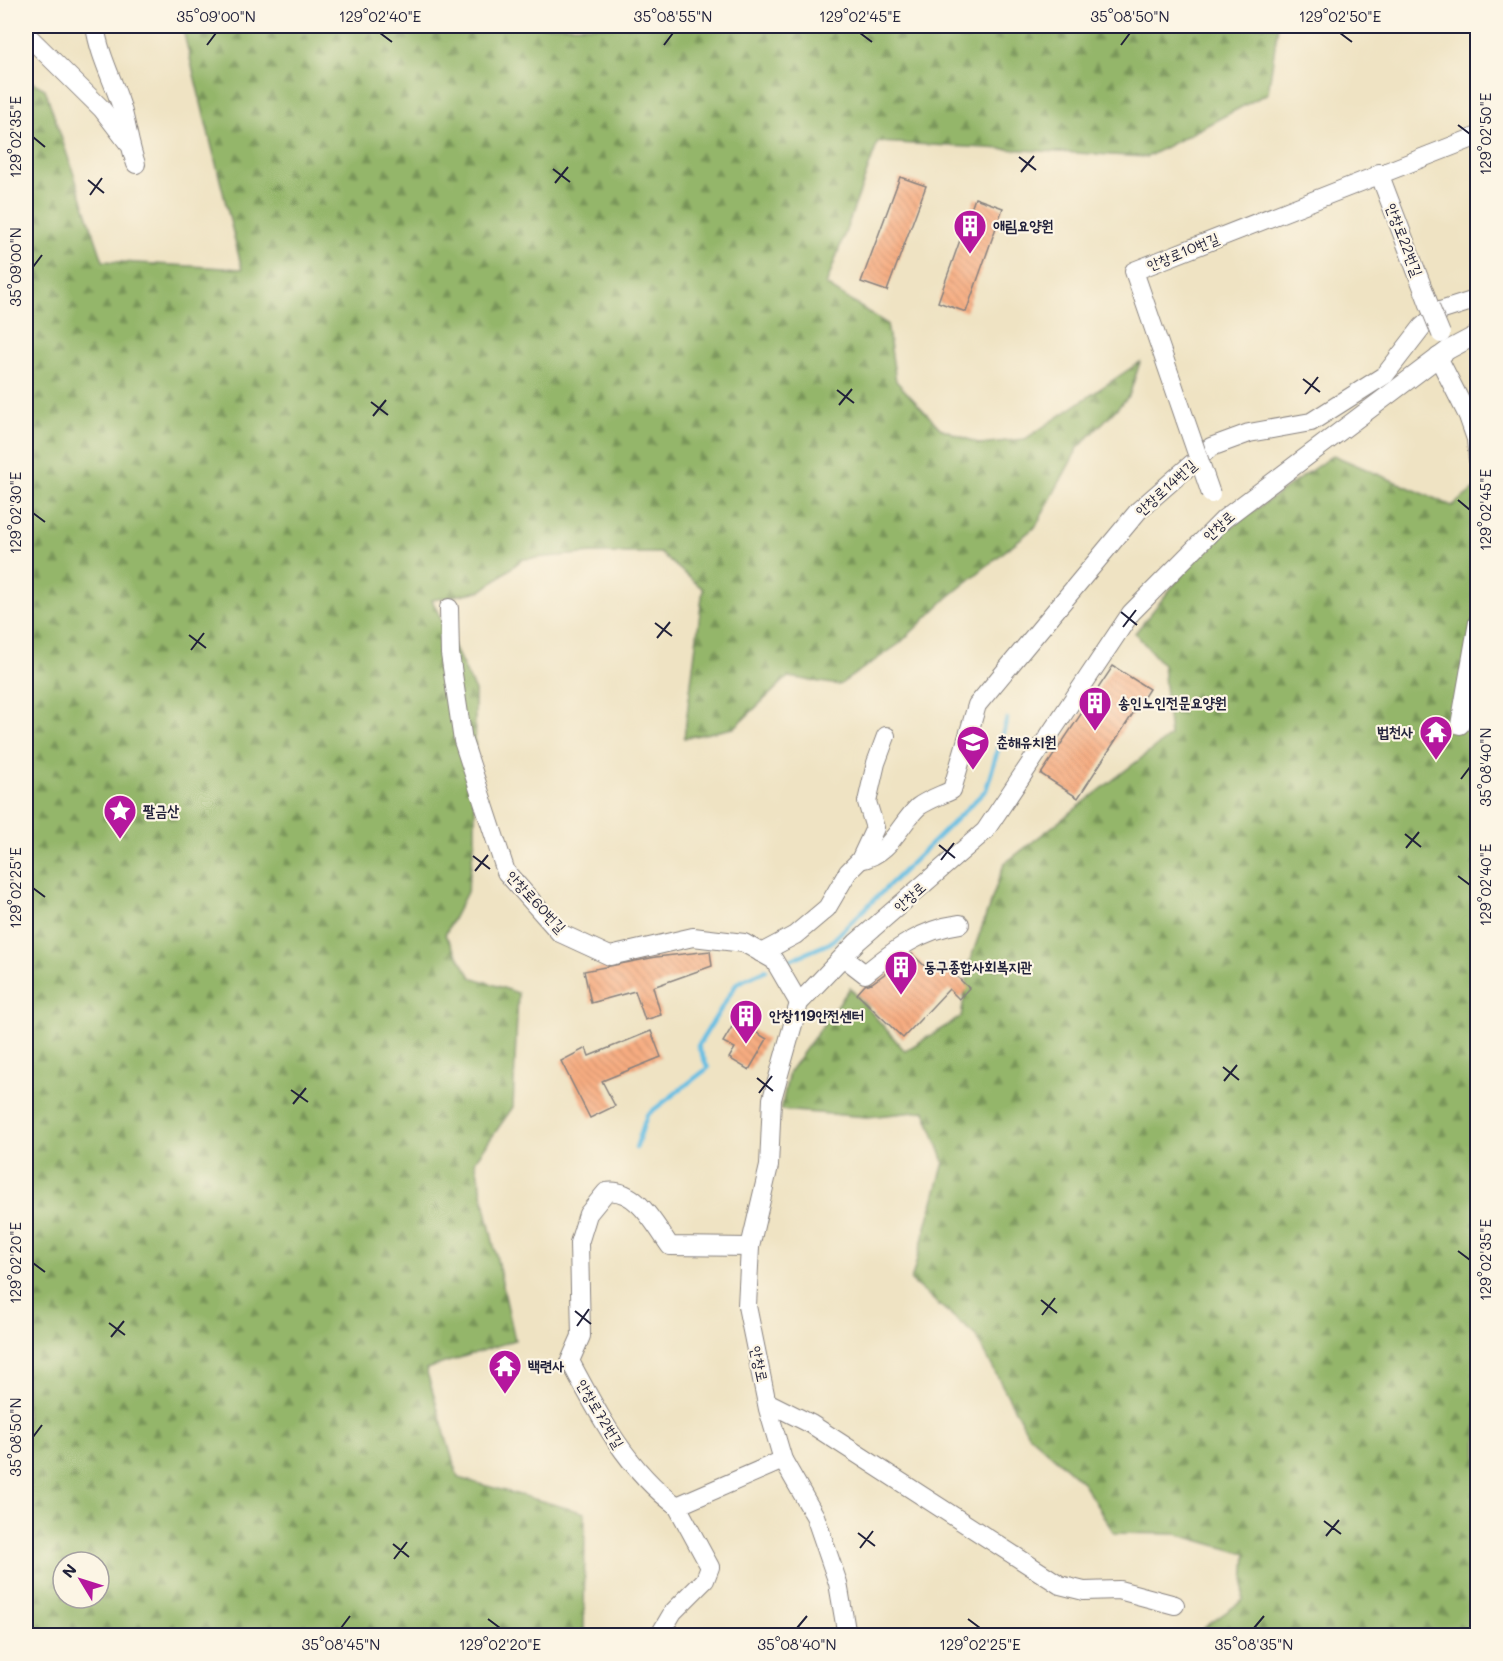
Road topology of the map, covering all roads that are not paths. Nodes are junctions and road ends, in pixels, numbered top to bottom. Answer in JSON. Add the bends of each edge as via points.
{"nodes":[{"id":1,"x":95,"y":26,"type":"edge"},
{"id":2,"x":26,"y":34,"type":"edge"},
{"id":3,"x":1478,"y":136,"type":"edge"},
{"id":4,"x":128,"y":143,"type":"junction"},
{"id":5,"x":136,"y":164,"type":"dead end"},
{"id":6,"x":1379,"y":173,"type":"junction"},
{"id":7,"x":1478,"y":299,"type":"edge"},
{"id":8,"x":1478,"y":334,"type":"edge"},
{"id":9,"x":1442,"y":347,"type":"junction"},
{"id":10,"x":1478,"y":460,"type":"edge"},
{"id":11,"x":1224,"y":519,"type":"junction"},
{"id":12,"x":449,"y":608,"type":"dead end"},
{"id":13,"x":1478,"y":622,"type":"edge"},
{"id":14,"x":1460,"y":725,"type":"dead end"},
{"id":15,"x":886,"y":736,"type":"dead end"},
{"id":16,"x":860,"y":860,"type":"junction"},
{"id":17,"x":960,"y":924,"type":"dead end"},
{"id":18,"x":761,"y":953,"type":"junction"},
{"id":19,"x":843,"y":957,"type":"junction"},
{"id":20,"x":799,"y":1003,"type":"junction"},
{"id":21,"x":750,"y":1247,"type":"junction"},
{"id":22,"x":767,"y":1402,"type":"junction"},
{"id":23,"x":783,"y":1460,"type":"junction"},
{"id":24,"x":677,"y":1506,"type":"junction"},
{"id":25,"x":1175,"y":1605,"type":"dead end"},
{"id":26,"x":659,"y":1635,"type":"edge"},
{"id":27,"x":847,"y":1635,"type":"edge"}],
"edges":[{"from":1,"to":4,"type":"street","via":[[102,59],[127,127]]},
{"from":2,"to":4,"type":"street","via":[[102,109]]},
{"from":3,"to":6,"type":"street","name":"안창로10번길"},
{"from":4,"to":5,"type":"street"},
{"from":6,"to":9,"type":"street","name":"안창로22번길","bridge":true},
{"from":6,"to":11,"type":"street","name":"안창로10번길","bridge":true,"via":[[1134,271],[1211,494]]},
{"from":7,"to":16,"type":"street","name":"안창로14번길","via":[[1440,311],[1422,327],[1385,375],[1311,422],[1250,433],[1211,447],[1139,510],[977,705],[952,790],[919,807],[894,841],[871,858]]},
{"from":8,"to":9,"type":"street","name":"안창로"},
{"from":9,"to":10,"type":"street","name":"안창로22번길","via":[[1476,439]]},
{"from":9,"to":11,"type":"street","name":"안창로"},
{"from":11,"to":19,"type":"street","name":"안창로","via":[[1131,613],[985,831]]},
{"from":12,"to":18,"type":"street","name":"안창로60번길","via":[[450,654],[463,741],[506,872],[560,933],[610,956],[693,937],[744,943]]},
{"from":13,"to":14,"type":"street"},
{"from":15,"to":16,"type":"street","via":[[867,802],[876,828]]},
{"from":16,"to":18,"type":"street","via":[[848,872],[827,908],[795,935]]},
{"from":17,"to":19,"type":"street","via":[[942,926],[898,946],[865,974]]},
{"from":18,"to":20,"type":"street","name":"안창로60번길","via":[[774,960]]},
{"from":19,"to":20,"type":"street","name":"안창로"},
{"from":20,"to":21,"type":"street","name":"안창로","via":[[772,1099],[769,1166]]},
{"from":21,"to":22,"type":"street","name":"안창로","via":[[747,1306]]},
{"from":21,"to":24,"type":"street","name":"안창로72번길","via":[[669,1246],[645,1210],[615,1190],[606,1192],[588,1214],[579,1243],[581,1336],[570,1361],[624,1454],[656,1492]]},
{"from":22,"to":23,"type":"street","name":"안창로"},
{"from":22,"to":25,"type":"street","via":[[821,1430],[1060,1585],[1084,1591],[1119,1590]]},
{"from":23,"to":24,"type":"street"},
{"from":23,"to":27,"type":"street","name":"안창로","via":[[815,1516],[838,1583]]},
{"from":24,"to":26,"type":"street","name":"안창로72번길","via":[[710,1567],[705,1580],[673,1612]]}]}
